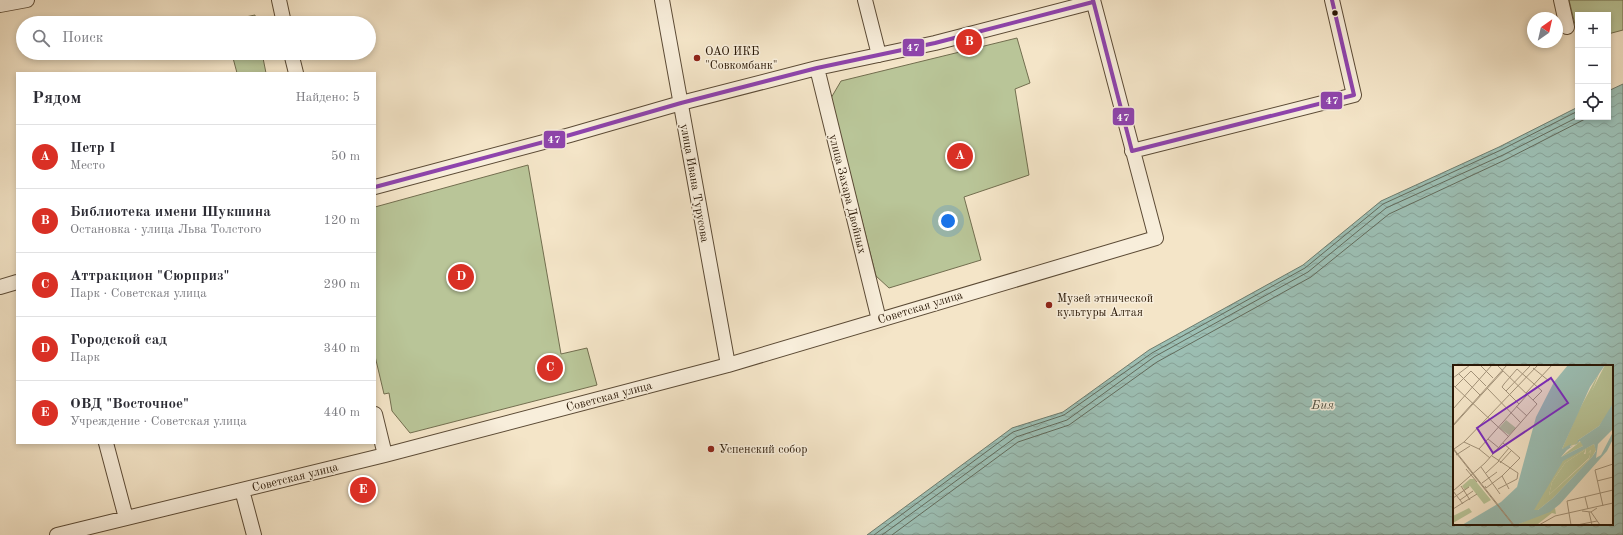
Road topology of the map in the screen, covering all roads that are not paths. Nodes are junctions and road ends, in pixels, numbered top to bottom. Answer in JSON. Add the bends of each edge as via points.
{"nodes":[{"id":1,"x":27,"y":0,"type":"edge"},
{"id":2,"x":279,"y":0,"type":"edge"},
{"id":3,"x":662,"y":0,"type":"edge"},
{"id":4,"x":865,"y":0,"type":"edge"},
{"id":5,"x":1332,"y":0,"type":"edge"},
{"id":6,"x":1560,"y":0,"type":"edge"},
{"id":7,"x":1093,"y":1,"type":"edge"},
{"id":8,"x":0,"y":5,"type":"edge"},
{"id":9,"x":282,"y":16,"type":"edge"},
{"id":10,"x":1567,"y":27,"type":"dead end"},
{"id":11,"x":879,"y":55,"type":"junction"},
{"id":12,"x":293,"y":60,"type":"edge"},
{"id":13,"x":817,"y":68,"type":"junction"},
{"id":14,"x":296,"y":72,"type":"edge"},
{"id":15,"x":681,"y":102,"type":"junction"},
{"id":16,"x":1132,"y":151,"type":"junction"},
{"id":17,"x":376,"y":187,"type":"edge"},
{"id":18,"x":16,"y":282,"type":"edge"},
{"id":19,"x":0,"y":287,"type":"edge"},
{"id":20,"x":879,"y":320,"type":"junction"},
{"id":21,"x":728,"y":365,"type":"junction"},
{"id":22,"x":376,"y":418,"type":"edge"},
{"id":23,"x":106,"y":444,"type":"edge"},
{"id":24,"x":385,"y":455,"type":"junction"},
{"id":25,"x":242,"y":490,"type":"junction"},
{"id":26,"x":126,"y":518,"type":"junction"},
{"id":27,"x":57,"y":535,"type":"edge"},
{"id":28,"x":254,"y":535,"type":"edge"}],
"edges":[{"from":1,"to":8,"type":"street"},
{"from":2,"to":9,"type":"street"},
{"from":3,"to":15,"type":"street","name":"улица Ивана Турусова"},
{"from":4,"to":11,"type":"street"},
{"from":5,"to":16,"type":"street","via":[[1354,95]]},
{"from":6,"to":10,"type":"street"},
{"from":7,"to":11,"type":"street"},
{"from":7,"to":16,"type":"street"},
{"from":11,"to":13,"type":"street"},
{"from":12,"to":14,"type":"street"},
{"from":13,"to":15,"type":"street"},
{"from":13,"to":20,"type":"street","name":"улица Захара Двойных"},
{"from":15,"to":17,"type":"street","via":[[570,135]]},
{"from":15,"to":21,"type":"street","name":"улица Ивана Турусова"},
{"from":16,"to":20,"type":"street","name":"Советская улица","via":[[1156,238]]},
{"from":18,"to":19,"type":"street"},
{"from":20,"to":21,"type":"street","name":"Советская улица"},
{"from":21,"to":24,"type":"street","name":"Советская улица"},
{"from":22,"to":24,"type":"street"},
{"from":23,"to":26,"type":"street"},
{"from":24,"to":25,"type":"street","name":"Советская улица"},
{"from":25,"to":26,"type":"street","name":"Советская улица"},
{"from":25,"to":28,"type":"street"},
{"from":26,"to":27,"type":"street","name":"Советская улица"}]}
